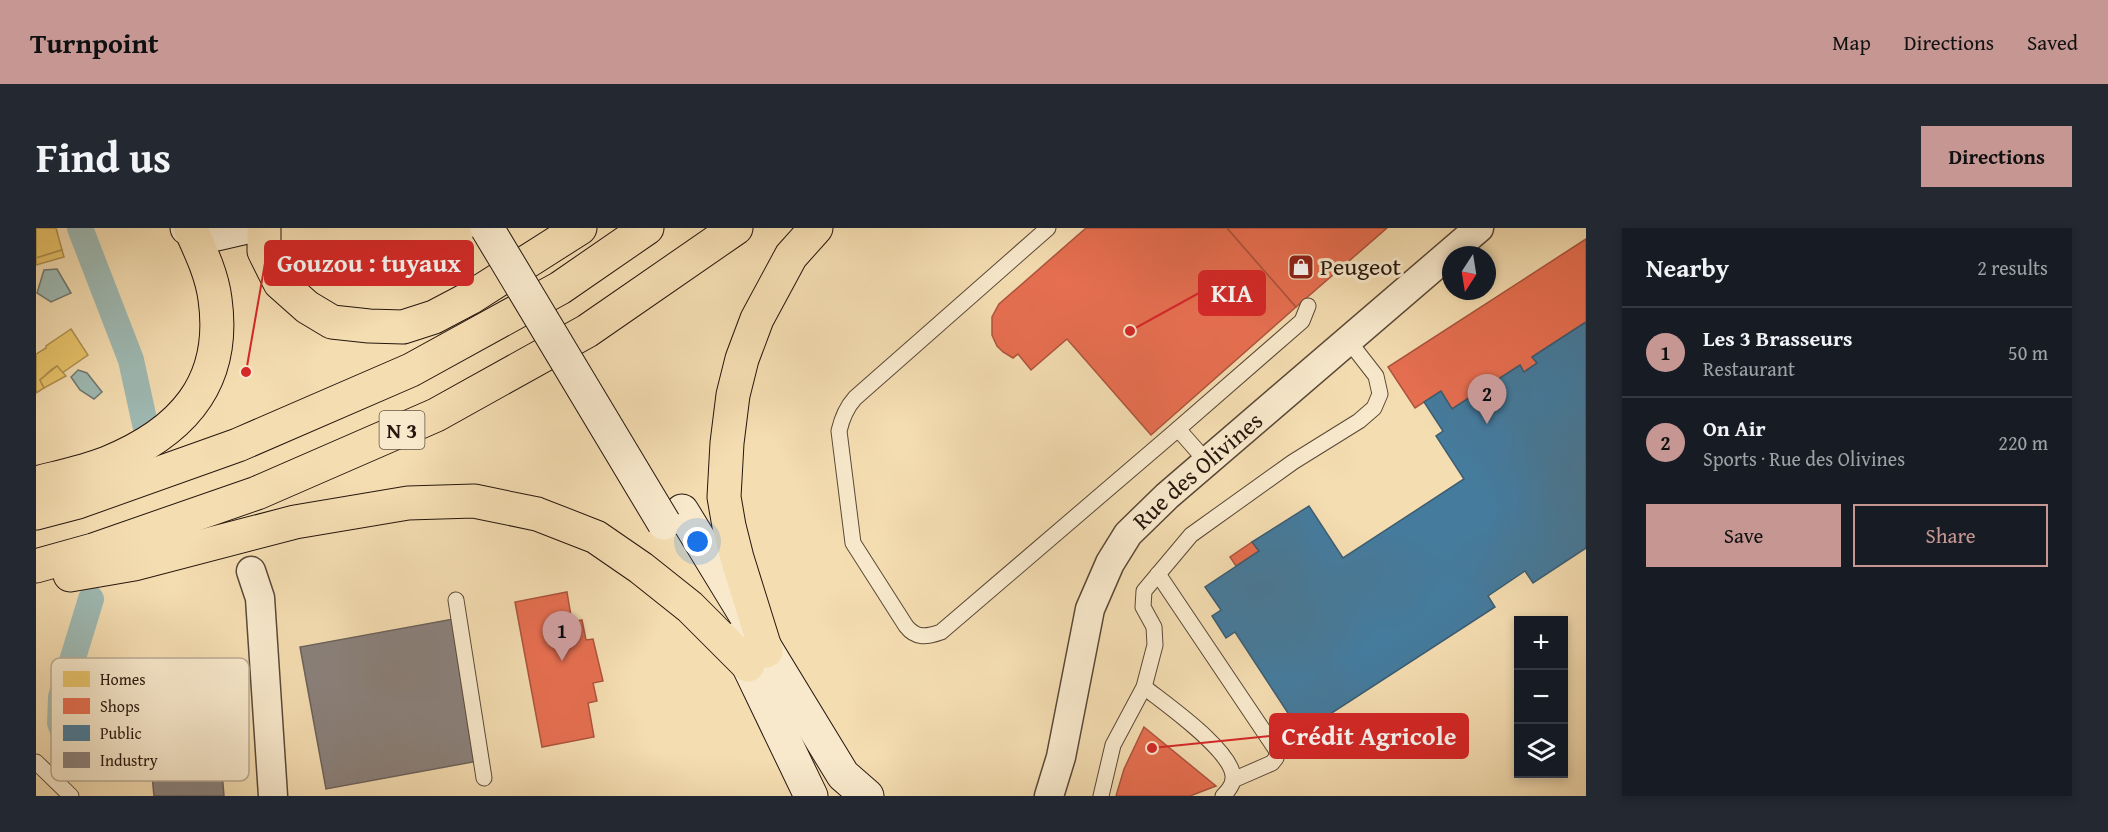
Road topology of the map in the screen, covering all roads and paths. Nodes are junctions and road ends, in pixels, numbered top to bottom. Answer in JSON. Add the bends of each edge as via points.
{"nodes":[{"id":1,"x":243,"y":228,"type":"edge"},
{"id":2,"x":264,"y":228,"type":"edge"},
{"id":3,"x":487,"y":228,"type":"edge"},
{"id":4,"x":512,"y":228,"type":"edge"},
{"id":5,"x":580,"y":228,"type":"edge"},
{"id":6,"x":646,"y":228,"type":"edge"},
{"id":7,"x":736,"y":228,"type":"edge"},
{"id":8,"x":816,"y":228,"type":"edge"},
{"id":9,"x":1048,"y":228,"type":"edge"},
{"id":10,"x":1479,"y":228,"type":"edge"},
{"id":11,"x":189,"y":229,"type":"edge"},
{"id":12,"x":1308,"y":306,"type":"dead end"},
{"id":13,"x":1348,"y":340,"type":"junction"},
{"id":14,"x":1178,"y":429,"type":"junction"},
{"id":15,"x":1207,"y":462,"type":"junction"},
{"id":16,"x":36,"y":483,"type":"edge"},
{"id":17,"x":36,"y":513,"type":"edge"},
{"id":18,"x":673,"y":517,"type":"junction"},
{"id":19,"x":36,"y":566,"type":"edge"},
{"id":20,"x":250,"y":571,"type":"dead end"},
{"id":21,"x":1158,"y":574,"type":"junction"},
{"id":22,"x":36,"y":581,"type":"edge"},
{"id":23,"x":456,"y":600,"type":"dead end"},
{"id":24,"x":757,"y":658,"type":"junction"},
{"id":25,"x":1144,"y":687,"type":"junction"},
{"id":26,"x":36,"y":762,"type":"edge"},
{"id":27,"x":51,"y":777,"type":"edge"},
{"id":28,"x":484,"y":778,"type":"dead end"},
{"id":29,"x":1233,"y":780,"type":"junction"},
{"id":30,"x":54,"y":781,"type":"edge"},
{"id":31,"x":68,"y":795,"type":"edge"},
{"id":32,"x":273,"y":796,"type":"edge"},
{"id":33,"x":811,"y":796,"type":"edge"},
{"id":34,"x":867,"y":796,"type":"edge"},
{"id":35,"x":1049,"y":796,"type":"edge"},
{"id":36,"x":1101,"y":796,"type":"edge"},
{"id":37,"x":1223,"y":796,"type":"edge"}],
"edges":[{"from":1,"to":11,"type":"street","via":[[217,234]]},
{"from":2,"to":5,"type":"highway","via":[[264,251],[280,283],[307,307],[332,322],[403,327],[434,317],[470,298]]},
{"from":3,"to":18,"type":"street","bridge":true},
{"from":4,"to":18,"type":"street"},
{"from":6,"to":17,"type":"highway","number":"N 3","via":[[560,288],[411,370],[238,445]]},
{"from":7,"to":19,"type":"highway","number":"N 3","via":[[587,331],[436,415],[257,493]]},
{"from":8,"to":24,"type":"highway","via":[[791,256],[757,319],[742,359],[732,404],[724,497]]},
{"from":9,"to":14,"type":"lane","via":[[855,398],[841,420],[838,431],[853,543],[911,633],[920,636],[941,632]]},
{"from":10,"to":13,"type":"street","name":"Rue des Olivines"},
{"from":11,"to":16,"type":"highway","via":[[206,263],[218,326],[205,382],[170,428],[143,446],[105,464]]},
{"from":12,"to":14,"type":"lane","via":[[1302,321]]},
{"from":13,"to":15,"type":"street","name":"Rue des Olivines"},
{"from":13,"to":21,"type":"lane","via":[[1376,376],[1380,394],[1374,408],[1191,535]]},
{"from":14,"to":15,"type":"lane"},
{"from":15,"to":35,"type":"street","name":"Rue des Olivines","via":[[1128,534],[1110,563],[1090,609],[1061,757]]},
{"from":18,"to":24,"type":"street"},
{"from":20,"to":32,"type":"street","via":[[260,598]]},
{"from":21,"to":25,"type":"lane","via":[[1144,591],[1143,607],[1154,627],[1155,645]]},
{"from":21,"to":29,"type":"lane","via":[[1277,752],[1272,763]]},
{"from":22,"to":24,"type":"highway","via":[[134,564],[295,522],[408,503],[474,501],[537,514],[596,537]]},
{"from":23,"to":28,"type":"lane"},
{"from":24,"to":33,"type":"street"},
{"from":24,"to":34,"type":"street","via":[[843,775]]},
{"from":25,"to":29,"type":"lane","via":[[1200,731],[1229,765]]},
{"from":25,"to":36,"type":"lane","via":[[1113,745]]},
{"from":26,"to":27,"type":"lane"},
{"from":29,"to":37,"type":"lane"},
{"from":30,"to":31,"type":"lane"}]}
